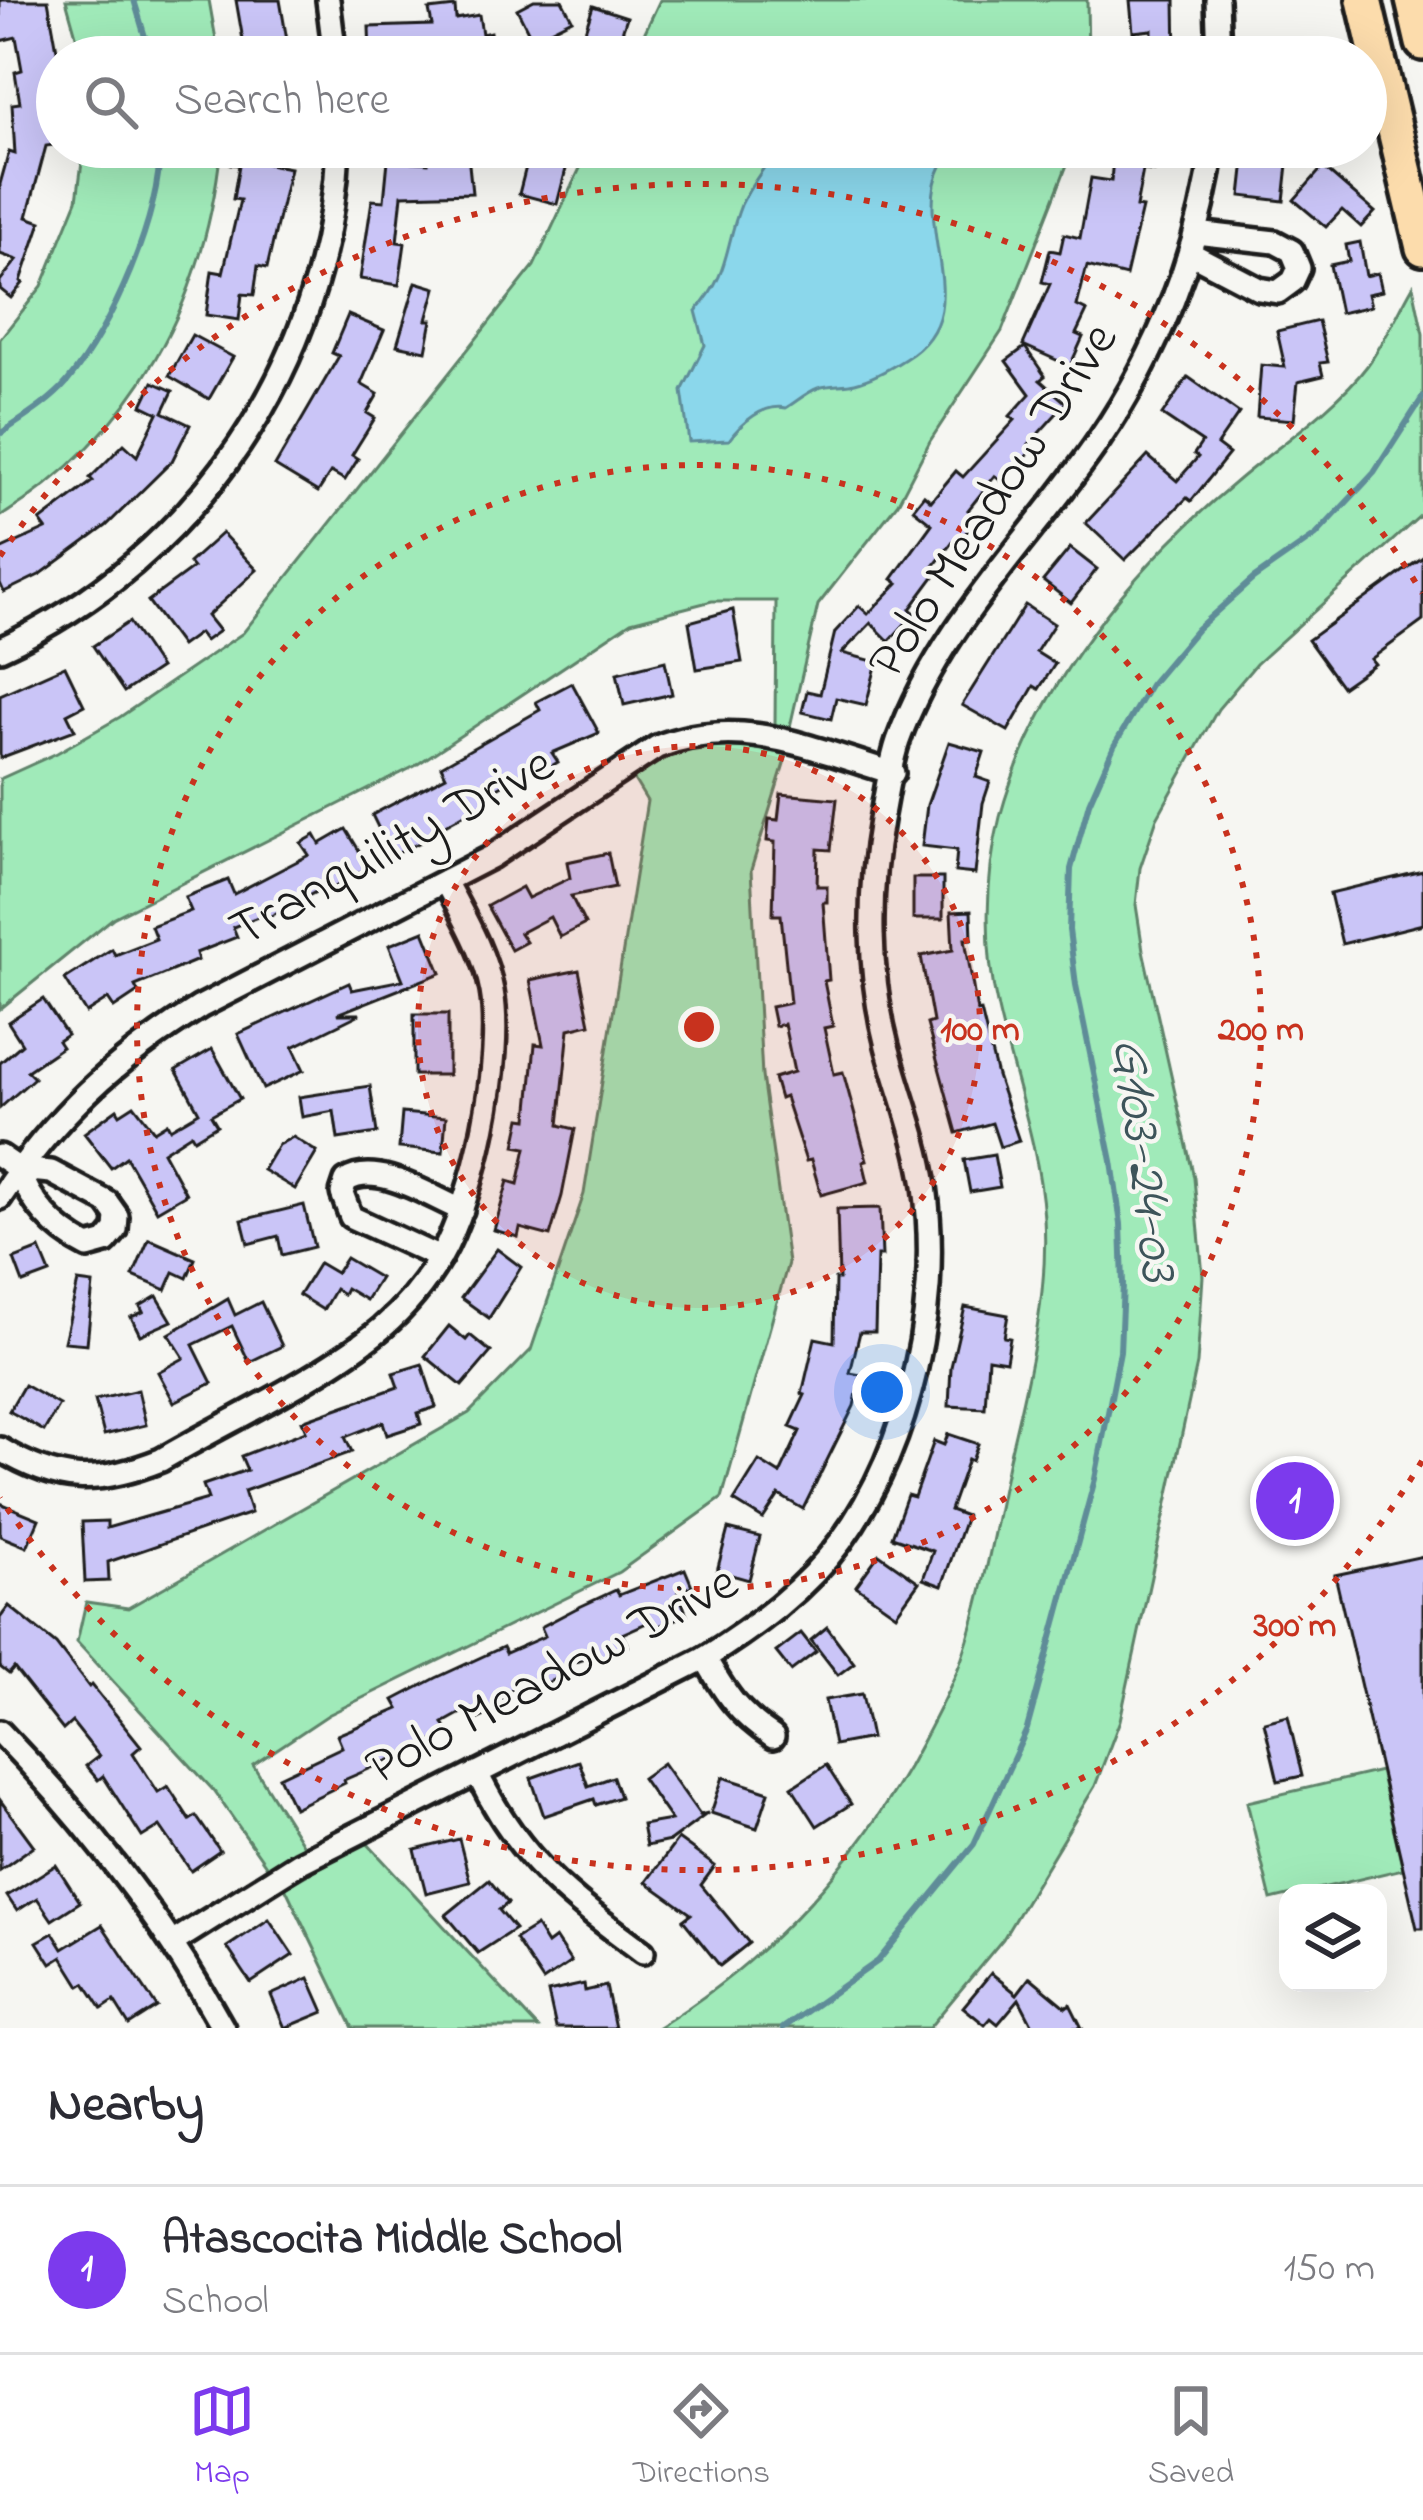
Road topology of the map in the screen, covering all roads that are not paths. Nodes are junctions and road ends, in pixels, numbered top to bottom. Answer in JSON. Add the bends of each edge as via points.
{"nodes":[{"id":1,"x":328,"y":0,"type":"edge"},
{"id":2,"x":1217,"y":0,"type":"edge"},
{"id":3,"x":1364,"y":0,"type":"edge"},
{"id":4,"x":1413,"y":0,"type":"edge"},
{"id":5,"x":332,"y":36,"type":"edge"},
{"id":6,"x":1218,"y":36,"type":"edge"},
{"id":7,"x":1373,"y":36,"type":"edge"},
{"id":8,"x":1423,"y":43,"type":"edge"},
{"id":9,"x":1387,"y":97,"type":"edge"},
{"id":10,"x":336,"y":168,"type":"edge"},
{"id":11,"x":1209,"y":168,"type":"edge"},
{"id":12,"x":1423,"y":248,"type":"edge"},
{"id":13,"x":0,"y":649,"type":"edge"},
{"id":14,"x":892,"y":773,"type":"junction"},
{"id":15,"x":445,"y":881,"type":"junction"},
{"id":16,"x":0,"y":1156,"type":"edge"},
{"id":17,"x":19,"y":1169,"type":"junction"},
{"id":18,"x":0,"y":1198,"type":"edge"},
{"id":19,"x":462,"y":1210,"type":"junction"},
{"id":20,"x":440,"y":1258,"type":"junction"},
{"id":21,"x":0,"y":1449,"type":"edge"},
{"id":22,"x":705,"y":1658,"type":"junction"},
{"id":23,"x":0,"y":1732,"type":"edge"},
{"id":24,"x":773,"y":1737,"type":"dead end"},
{"id":25,"x":477,"y":1773,"type":"junction"},
{"id":26,"x":172,"y":1943,"type":"junction"},
{"id":27,"x":643,"y":1952,"type":"dead end"},
{"id":28,"x":223,"y":2028,"type":"edge"}],
"edges":[{"from":1,"to":5,"type":"street"},
{"from":2,"to":6,"type":"street"},
{"from":3,"to":7,"type":"main road"},
{"from":4,"to":8,"type":"main road"},
{"from":9,"to":12,"type":"main road"},
{"from":10,"to":13,"type":"street","via":[[303,323],[237,450],[128,570]]},
{"from":11,"to":14,"type":"street","name":"Polo Meadow Drive","via":[[1165,320],[1122,403],[931,669]]},
{"from":14,"to":15,"type":"street","name":"Tranquility Drive","via":[[756,734],[682,737]]},
{"from":14,"to":22,"type":"street","name":"Polo Meadow Drive","via":[[875,859],[874,949],[886,1041],[927,1205],[928,1265],[914,1360],[890,1446],[842,1540],[788,1598]]},
{"from":15,"to":17,"type":"street","name":"Tranquility Drive","via":[[154,1036],[67,1109]]},
{"from":15,"to":19,"type":"street","via":[[486,968],[494,1014],[487,1102]]},
{"from":16,"to":17,"type":"street"},
{"from":17,"to":17,"type":"street","via":[[28,1198],[74,1240],[88,1247],[116,1230],[107,1202],[51,1172]]},
{"from":17,"to":18,"type":"street","name":"Tranquility Drive"},
{"from":19,"to":20,"type":"street"},
{"from":19,"to":20,"type":"street","via":[[376,1174],[346,1181],[351,1216]]},
{"from":20,"to":21,"type":"street","via":[[405,1306],[351,1352],[161,1460],[85,1479],[48,1473]]},
{"from":22,"to":24,"type":"street","via":[[728,1700]]},
{"from":22,"to":25,"type":"street","name":"Polo Meadow Drive"},
{"from":23,"to":26,"type":"street"},
{"from":25,"to":26,"type":"street","name":"Polo Meadow Drive","via":[[299,1863]]},
{"from":25,"to":27,"type":"street","via":[[540,1870]]},
{"from":26,"to":28,"type":"street"}]}
